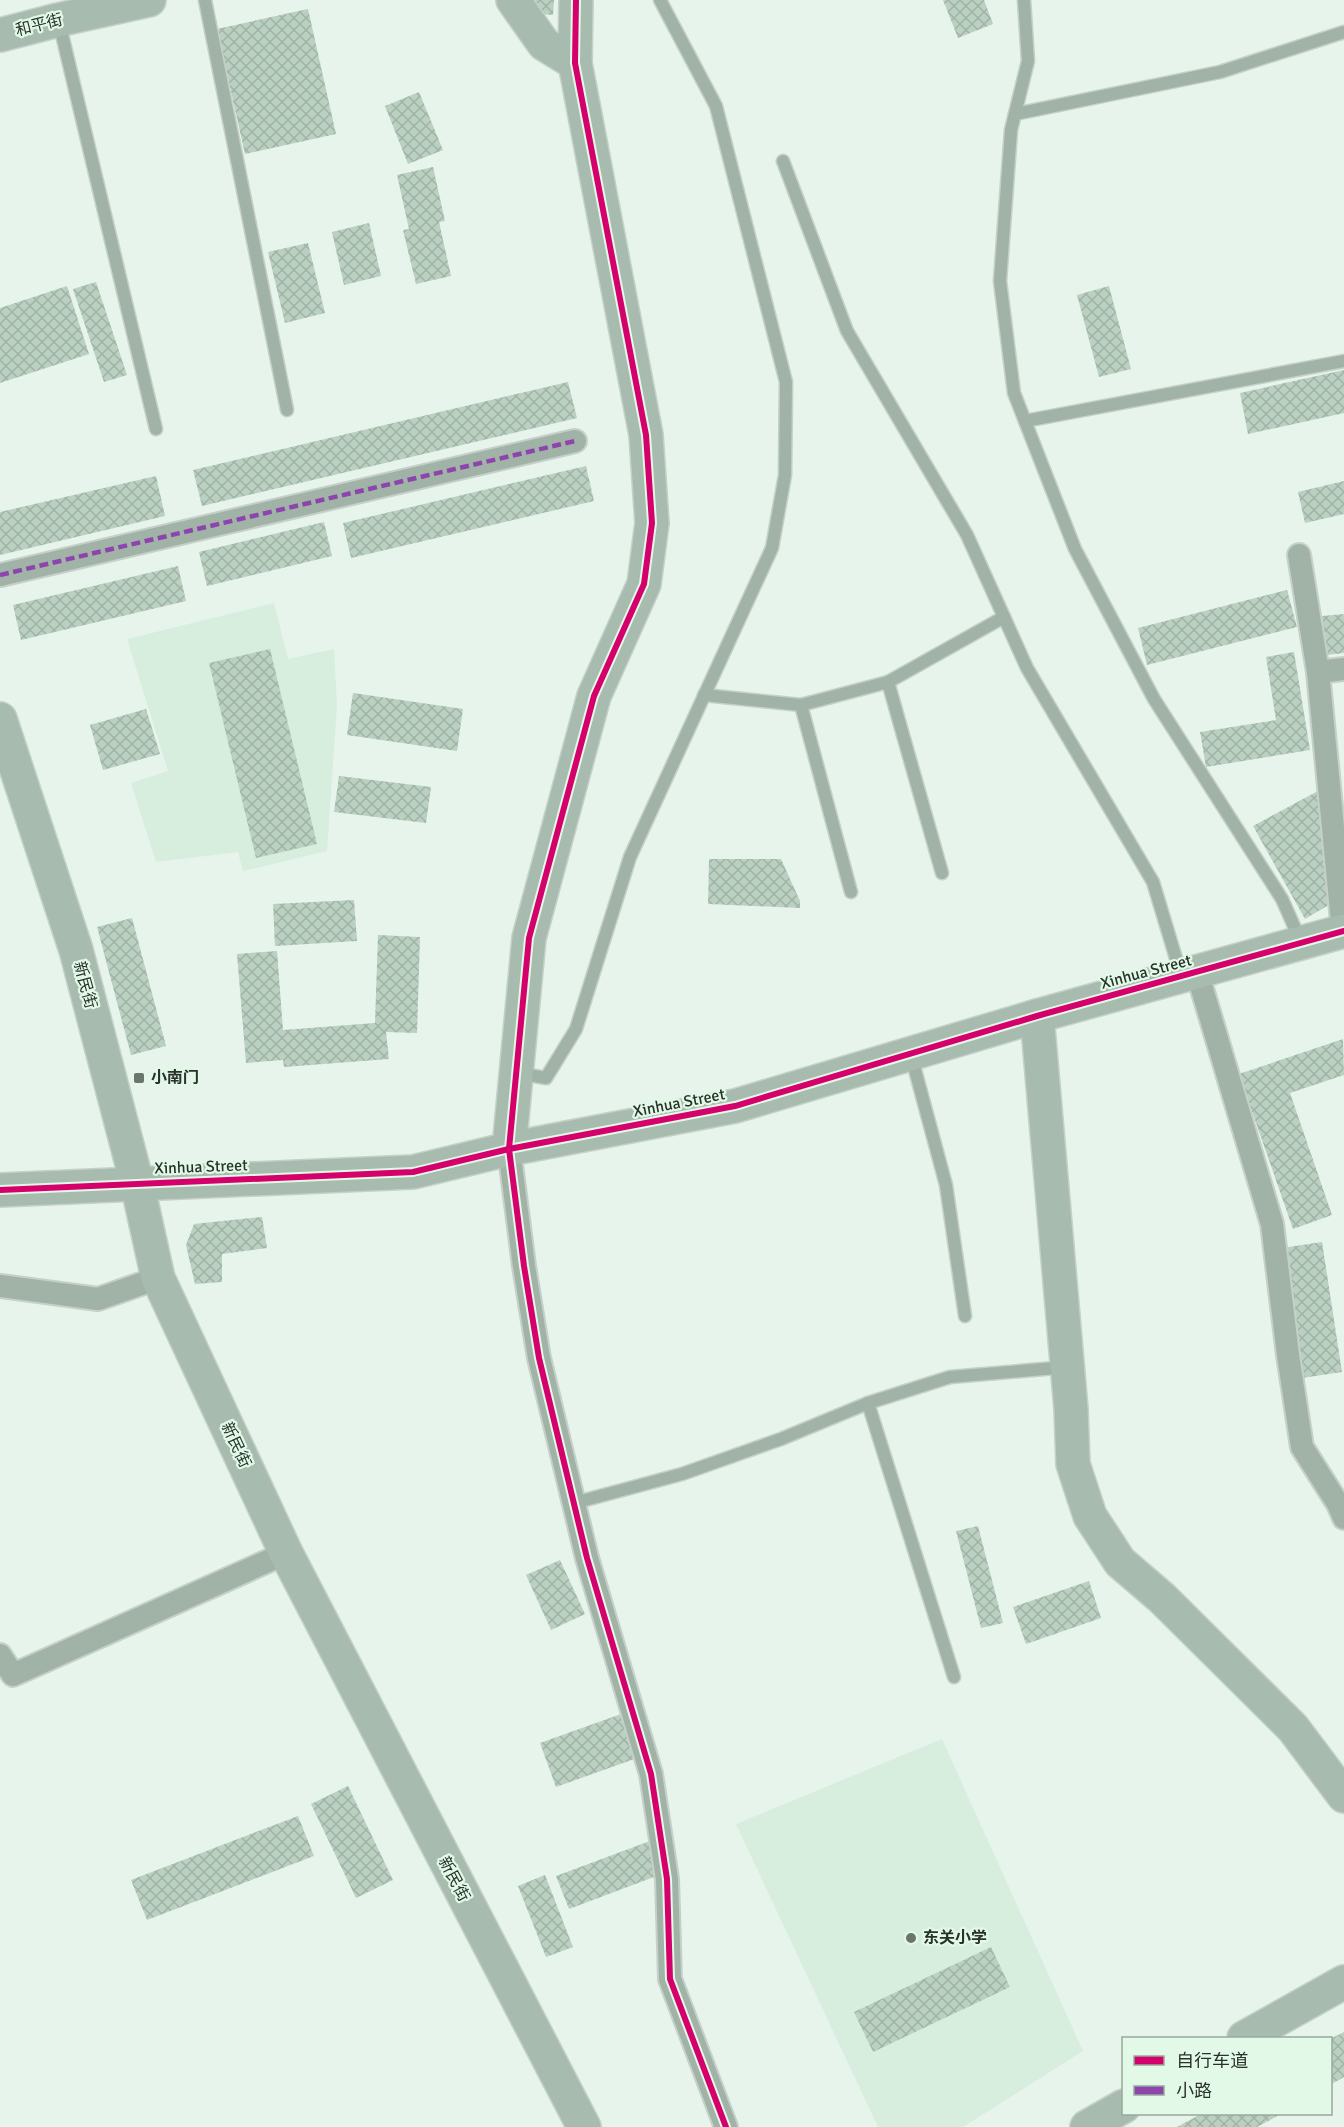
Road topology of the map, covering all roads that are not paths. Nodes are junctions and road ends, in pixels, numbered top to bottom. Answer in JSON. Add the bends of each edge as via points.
{"nodes":[{"id":1,"x":149,"y":0,"type":"edge"},
{"id":2,"x":205,"y":0,"type":"edge"},
{"id":3,"x":513,"y":0,"type":"edge"},
{"id":4,"x":576,"y":0,"type":"edge"},
{"id":5,"x":660,"y":0,"type":"edge"},
{"id":6,"x":1024,"y":0,"type":"edge"},
{"id":7,"x":58,"y":20,"type":"junction"},
{"id":8,"x":1344,"y":32,"type":"edge"},
{"id":9,"x":0,"y":35,"type":"edge"},
{"id":10,"x":575,"y":63,"type":"junction"},
{"id":11,"x":1015,"y":114,"type":"junction"},
{"id":12,"x":783,"y":161,"type":"dead end"},
{"id":13,"x":1344,"y":361,"type":"edge"},
{"id":14,"x":287,"y":410,"type":"dead end"},
{"id":15,"x":1025,"y":421,"type":"junction"},
{"id":16,"x":156,"y":429,"type":"dead end"},
{"id":17,"x":575,"y":441,"type":"dead end"},
{"id":18,"x":1299,"y":555,"type":"dead end"},
{"id":19,"x":0,"y":575,"type":"edge"},
{"id":20,"x":1004,"y":617,"type":"junction"},
{"id":21,"x":1344,"y":669,"type":"edge"},
{"id":22,"x":1318,"y":672,"type":"junction"},
{"id":23,"x":888,"y":682,"type":"junction"},
{"id":24,"x":704,"y":695,"type":"junction"},
{"id":25,"x":801,"y":705,"type":"junction"},
{"id":26,"x":0,"y":719,"type":"edge"},
{"id":27,"x":942,"y":873,"type":"dead end"},
{"id":28,"x":851,"y":892,"type":"dead end"},
{"id":29,"x":1344,"y":931,"type":"edge"},
{"id":30,"x":1301,"y":943,"type":"junction"},
{"id":31,"x":1189,"y":974,"type":"junction"},
{"id":32,"x":1038,"y":1016,"type":"junction"},
{"id":33,"x":911,"y":1053,"type":"junction"},
{"id":34,"x":516,"y":1073,"type":"junction"},
{"id":35,"x":509,"y":1149,"type":"junction"},
{"id":36,"x":137,"y":1183,"type":"junction"},
{"id":37,"x":0,"y":1190,"type":"edge"},
{"id":38,"x":158,"y":1278,"type":"junction"},
{"id":39,"x":0,"y":1286,"type":"edge"},
{"id":40,"x":964,"y":1316,"type":"dead end"},
{"id":41,"x":1067,"y":1367,"type":"junction"},
{"id":42,"x":868,"y":1403,"type":"junction"},
{"id":43,"x":574,"y":1503,"type":"junction"},
{"id":44,"x":1344,"y":1518,"type":"edge"},
{"id":45,"x":286,"y":1553,"type":"junction"},
{"id":46,"x":0,"y":1655,"type":"edge"},
{"id":47,"x":954,"y":1677,"type":"dead end"},
{"id":48,"x":1344,"y":1796,"type":"edge"},
{"id":49,"x":1344,"y":1982,"type":"edge"},
{"id":50,"x":1246,"y":2037,"type":"edge"},
{"id":51,"x":1122,"y":2107,"type":"edge"},
{"id":52,"x":584,"y":2127,"type":"edge"},
{"id":53,"x":726,"y":2127,"type":"edge"},
{"id":54,"x":1087,"y":2127,"type":"edge"}],
"edges":[{"from":1,"to":7,"type":"street","name":"和平街"},
{"from":2,"to":14,"type":"lane"},
{"from":3,"to":10,"type":"street","via":[[544,44]]},
{"from":4,"to":10,"type":"street"},
{"from":5,"to":24,"type":"lane","via":[[716,106],[786,382],[784,475],[772,548]]},
{"from":6,"to":11,"type":"lane","via":[[1028,61]]},
{"from":7,"to":9,"type":"street","name":"和平街"},
{"from":7,"to":16,"type":"lane"},
{"from":8,"to":11,"type":"lane","via":[[1220,72]]},
{"from":10,"to":34,"type":"street","via":[[646,435],[652,523],[644,584],[594,696],[529,938]]},
{"from":11,"to":15,"type":"lane","via":[[1000,281],[1014,393]]},
{"from":12,"to":20,"type":"lane","via":[[847,331],[968,535]]},
{"from":13,"to":15,"type":"lane"},
{"from":15,"to":30,"type":"lane","via":[[1075,549],[1154,699],[1282,899]]},
{"from":17,"to":19,"type":"street"},
{"from":18,"to":22,"type":"street"},
{"from":20,"to":23,"type":"lane"},
{"from":20,"to":31,"type":"lane","via":[[1027,668],[1153,882]]},
{"from":21,"to":22,"type":"street"},
{"from":22,"to":29,"type":"street"},
{"from":23,"to":25,"type":"lane"},
{"from":23,"to":27,"type":"lane"},
{"from":24,"to":25,"type":"lane"},
{"from":24,"to":34,"type":"lane","via":[[630,857],[576,1029],[546,1078]]},
{"from":25,"to":28,"type":"lane"},
{"from":26,"to":36,"type":"street","name":"新民街","via":[[76,950]]},
{"from":29,"to":30,"type":"street","name":"Xinhua Street"},
{"from":30,"to":31,"type":"street","name":"Xinhua Street"},
{"from":31,"to":32,"type":"street","name":"Xinhua Street"},
{"from":31,"to":44,"type":"street","via":[[1272,1224],[1302,1447]]},
{"from":32,"to":33,"type":"street","name":"Xinhua Street"},
{"from":32,"to":41,"type":"street"},
{"from":33,"to":35,"type":"street","name":"Xinhua Street","via":[[735,1106]]},
{"from":33,"to":40,"type":"lane","via":[[946,1185]]},
{"from":34,"to":35,"type":"street"},
{"from":35,"to":36,"type":"street","name":"Xinhua Street","via":[[413,1172]]},
{"from":35,"to":43,"type":"street","via":[[539,1358]]},
{"from":36,"to":37,"type":"street","name":"Xinhua Street"},
{"from":36,"to":38,"type":"street","name":"新民街"},
{"from":38,"to":39,"type":"street","via":[[98,1299]]},
{"from":38,"to":45,"type":"street","name":"新民街"},
{"from":41,"to":42,"type":"lane","via":[[950,1377]]},
{"from":41,"to":48,"type":"street","via":[[1073,1464],[1090,1516],[1120,1562],[1162,1598],[1293,1728]]},
{"from":42,"to":43,"type":"lane","via":[[682,1474]]},
{"from":42,"to":47,"type":"lane"},
{"from":43,"to":53,"type":"street","via":[[586,1558],[651,1774],[668,1879],[670,1979]]},
{"from":45,"to":46,"type":"street","via":[[13,1675]]},
{"from":45,"to":52,"type":"street","name":"新民街"},
{"from":49,"to":50,"type":"street"},
{"from":51,"to":54,"type":"street"}]}
